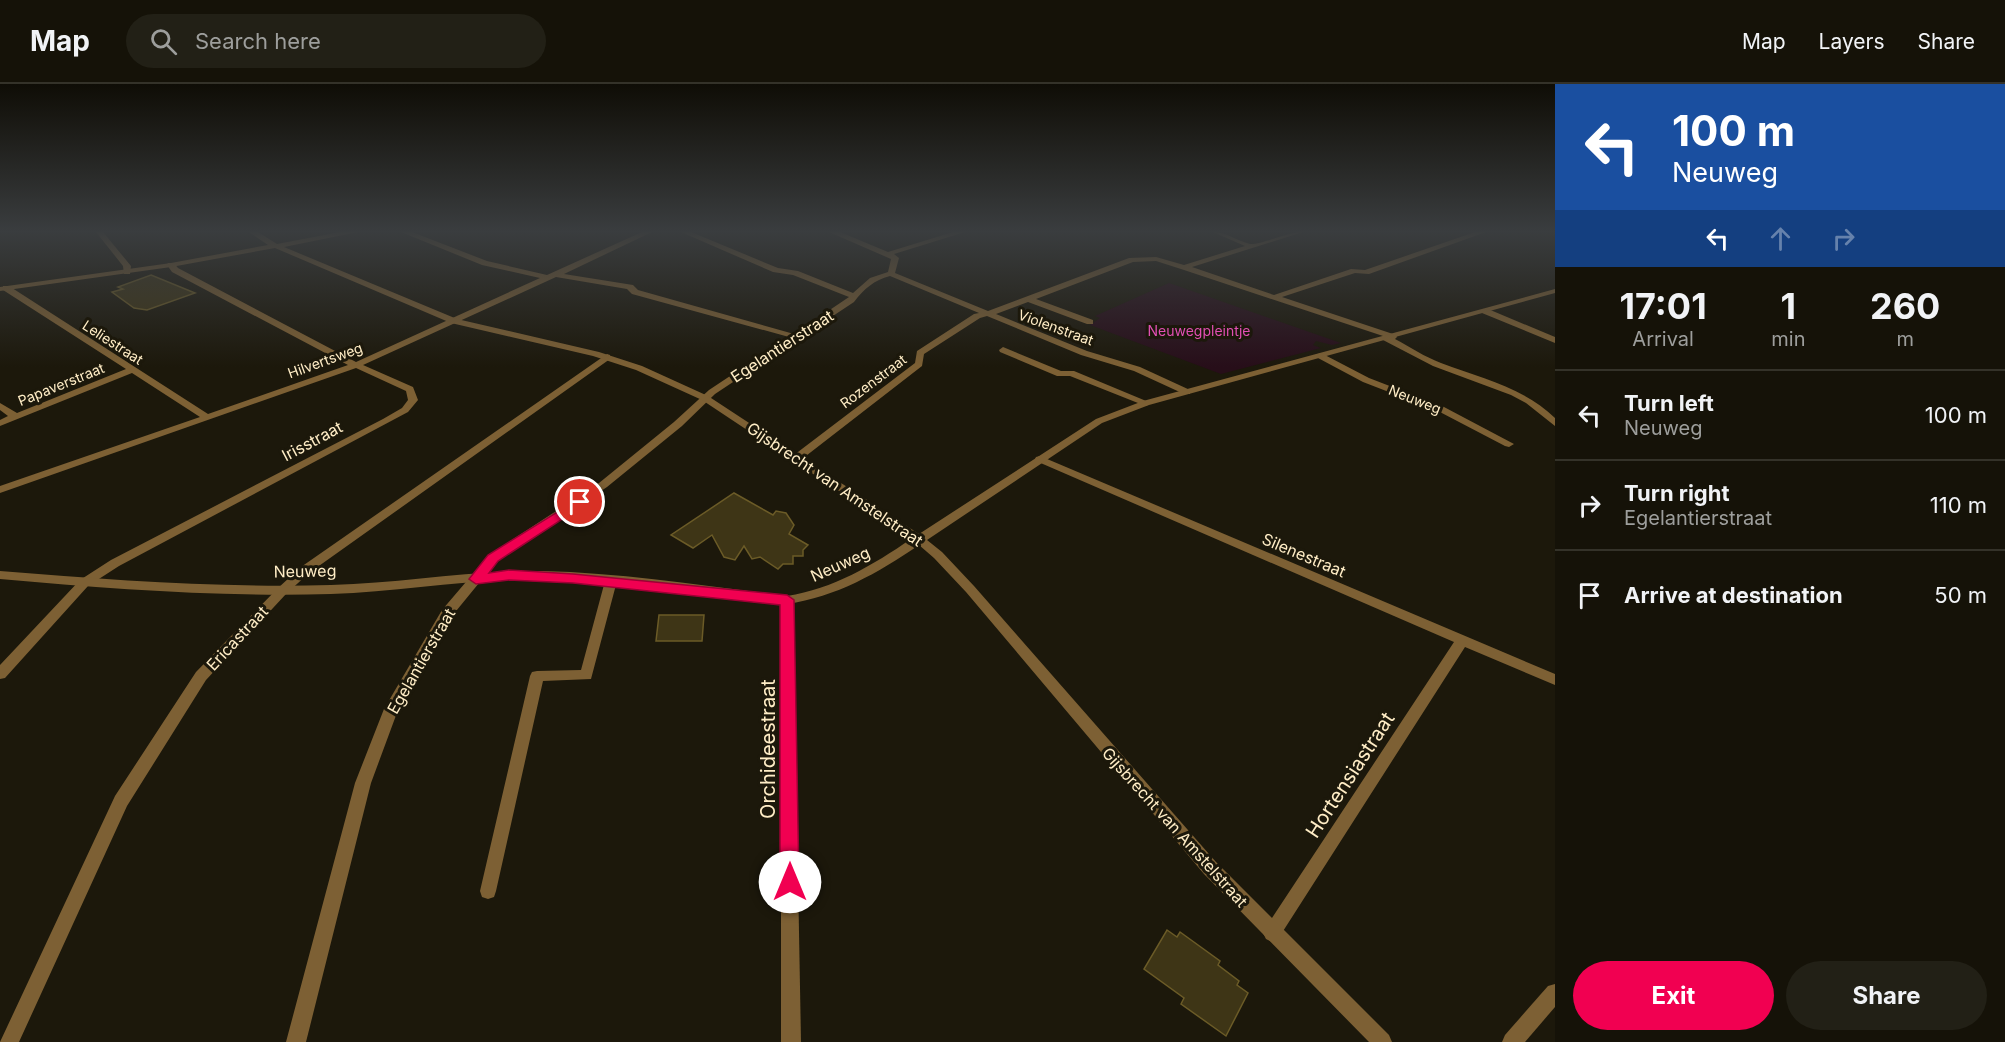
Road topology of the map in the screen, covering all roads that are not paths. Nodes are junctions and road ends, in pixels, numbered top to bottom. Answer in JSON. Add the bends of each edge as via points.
{"nodes":[{"id":1,"x":90,"y":277,"type":"edge"},
{"id":2,"x":188,"y":277,"type":"edge"},
{"id":3,"x":350,"y":277,"type":"edge"},
{"id":4,"x":550,"y":277,"type":"edge"},
{"id":5,"x":557,"y":277,"type":"edge"},
{"id":6,"x":805,"y":277,"type":"edge"},
{"id":7,"x":877,"y":277,"type":"edge"},
{"id":8,"x":898,"y":277,"type":"edge"},
{"id":9,"x":1087,"y":277,"type":"edge"},
{"id":10,"x":1212,"y":277,"type":"edge"},
{"id":11,"x":1336,"y":277,"type":"edge"},
{"id":12,"x":2,"y":288,"type":"edge"},
{"id":13,"x":1555,"y":291,"type":"edge"},
{"id":14,"x":855,"y":296,"type":"junction"},
{"id":15,"x":1277,"y":296,"type":"junction"},
{"id":16,"x":1027,"y":299,"type":"junction"},
{"id":17,"x":1485,"y":311,"type":"junction"},
{"id":18,"x":988,"y":313,"type":"junction"},
{"id":19,"x":454,"y":321,"type":"junction"},
{"id":20,"x":1090,"y":322,"type":"dead end"},
{"id":21,"x":793,"y":336,"type":"junction"},
{"id":22,"x":1389,"y":337,"type":"junction"},
{"id":23,"x":1555,"y":340,"type":"edge"},
{"id":24,"x":1003,"y":350,"type":"dead end"},
{"id":25,"x":1321,"y":356,"type":"junction"},
{"id":26,"x":608,"y":357,"type":"junction"},
{"id":27,"x":356,"y":365,"type":"junction"},
{"id":28,"x":132,"y":370,"type":"junction"},
{"id":29,"x":1187,"y":392,"type":"junction"},
{"id":30,"x":705,"y":398,"type":"junction"},
{"id":31,"x":1146,"y":403,"type":"junction"},
{"id":32,"x":0,"y":406,"type":"edge"},
{"id":33,"x":16,"y":417,"type":"junction"},
{"id":34,"x":207,"y":417,"type":"junction"},
{"id":35,"x":0,"y":423,"type":"edge"},
{"id":36,"x":1555,"y":423,"type":"edge"},
{"id":37,"x":1509,"y":444,"type":"dead end"},
{"id":38,"x":798,"y":457,"type":"junction"},
{"id":39,"x":1040,"y":459,"type":"junction"},
{"id":40,"x":0,"y":490,"type":"edge"},
{"id":41,"x":920,"y":540,"type":"junction"},
{"id":42,"x":0,"y":575,"type":"edge"},
{"id":43,"x":476,"y":579,"type":"junction"},
{"id":44,"x":611,"y":581,"type":"junction"},
{"id":45,"x":84,"y":583,"type":"junction"},
{"id":46,"x":282,"y":591,"type":"junction"},
{"id":47,"x":787,"y":600,"type":"junction"},
{"id":48,"x":1463,"y":640,"type":"junction"},
{"id":49,"x":0,"y":674,"type":"edge"},
{"id":50,"x":1555,"y":680,"type":"edge"},
{"id":51,"x":488,"y":891,"type":"dead end"},
{"id":52,"x":1272,"y":933,"type":"junction"},
{"id":53,"x":1555,"y":993,"type":"edge"},
{"id":54,"x":9,"y":1042,"type":"edge"},
{"id":55,"x":296,"y":1042,"type":"edge"},
{"id":56,"x":791,"y":1042,"type":"edge"},
{"id":57,"x":1382,"y":1042,"type":"edge"},
{"id":58,"x":1512,"y":1042,"type":"edge"}],
"edges":[{"from":1,"to":12,"type":"street"},
{"from":2,"to":27,"type":"street","name":"Irisstraat"},
{"from":3,"to":19,"type":"street","name":"Gijsbrecht van Amstelstraat"},
{"from":4,"to":19,"type":"street","name":"Hilvertsweg"},
{"from":5,"to":21,"type":"street","via":[[630,287],[635,292]]},
{"from":6,"to":14,"type":"street"},
{"from":7,"to":14,"type":"street","name":"Egelantierstraat"},
{"from":8,"to":18,"type":"street","name":"Violenstraat"},
{"from":9,"to":16,"type":"street","name":"Rozenstraat"},
{"from":10,"to":15,"type":"street","name":"Rozenstraat"},
{"from":11,"to":15,"type":"street"},
{"from":12,"to":28,"type":"street","name":"Leliestraat"},
{"from":13,"to":17,"type":"street","name":"Neuweg"},
{"from":14,"to":21,"type":"street","name":"Egelantierstraat","via":[[807,331]]},
{"from":15,"to":22,"type":"street","name":"Rozenstraat"},
{"from":16,"to":18,"type":"street","name":"Rozenstraat"},
{"from":16,"to":20,"type":"street"},
{"from":17,"to":22,"type":"street","name":"Neuweg"},
{"from":17,"to":23,"type":"street"},
{"from":18,"to":29,"type":"street","name":"Violenstraat","via":[[1084,353],[1112,358]]},
{"from":18,"to":38,"type":"street","name":"Rozenstraat","via":[[920,353],[919,364]]},
{"from":19,"to":26,"type":"street","name":"Gijsbrecht van Amstelstraat"},
{"from":19,"to":27,"type":"street","name":"Hilvertsweg"},
{"from":21,"to":30,"type":"street","name":"Egelantierstraat"},
{"from":22,"to":25,"type":"street","name":"Neuweg"},
{"from":22,"to":36,"type":"street","via":[[1434,363],[1514,392],[1542,409]]},
{"from":24,"to":31,"type":"street"},
{"from":25,"to":29,"type":"street","name":"Neuweg"},
{"from":25,"to":37,"type":"street","name":"Neuweg"},
{"from":26,"to":30,"type":"street","name":"Gijsbrecht van Amstelstraat"},
{"from":26,"to":46,"type":"street","name":"Ericastraat","via":[[305,570]]},
{"from":27,"to":34,"type":"street","name":"Hilvertsweg"},
{"from":27,"to":45,"type":"street","name":"Irisstraat","via":[[410,389],[414,396],[410,405]]},
{"from":28,"to":33,"type":"street","name":"Papaverstraat"},
{"from":28,"to":34,"type":"street","name":"Leliestraat"},
{"from":29,"to":31,"type":"street","name":"Neuweg"},
{"from":30,"to":38,"type":"street","name":"Gijsbrecht van Amstelstraat"},
{"from":30,"to":43,"type":"street","name":"Egelantierstraat","via":[[603,485],[493,558]]},
{"from":31,"to":39,"type":"street","name":"Neuweg","via":[[1099,421]]},
{"from":32,"to":33,"type":"street"},
{"from":33,"to":35,"type":"street","name":"Papaverstraat"},
{"from":34,"to":40,"type":"street","name":"Hilvertsweg"},
{"from":38,"to":41,"type":"street","name":"Gijsbrecht van Amstelstraat"},
{"from":39,"to":41,"type":"street","name":"Neuweg"},
{"from":39,"to":48,"type":"street","name":"Silenestraat"},
{"from":41,"to":47,"type":"street","name":"Neuweg","via":[[856,578],[807,597]]},
{"from":41,"to":52,"type":"street","name":"Gijsbrecht van Amstelstraat","via":[[943,559],[1125,772]]},
{"from":42,"to":45,"type":"street","name":"Neuweg"},
{"from":43,"to":44,"type":"street","name":"Neuweg","via":[[509,575]]},
{"from":43,"to":46,"type":"street","name":"Neuweg"},
{"from":43,"to":55,"type":"street","name":"Egelantierstraat","via":[[447,613],[391,709],[363,783]]},
{"from":44,"to":47,"type":"street","name":"Neuweg"},
{"from":44,"to":51,"type":"street","via":[[585,675],[537,676]]},
{"from":45,"to":46,"type":"street","name":"Neuweg"},
{"from":45,"to":49,"type":"street","name":"Irisstraat"},
{"from":46,"to":54,"type":"street","name":"Ericastraat","via":[[201,676],[121,801]]},
{"from":47,"to":56,"type":"street","name":"Orchideestraat"},
{"from":48,"to":50,"type":"street","name":"Silenestraat"},
{"from":48,"to":52,"type":"street","name":"Hortensiastraat"},
{"from":52,"to":57,"type":"street","name":"Gijsbrecht van Amstelstraat"},
{"from":53,"to":58,"type":"street"}]}
